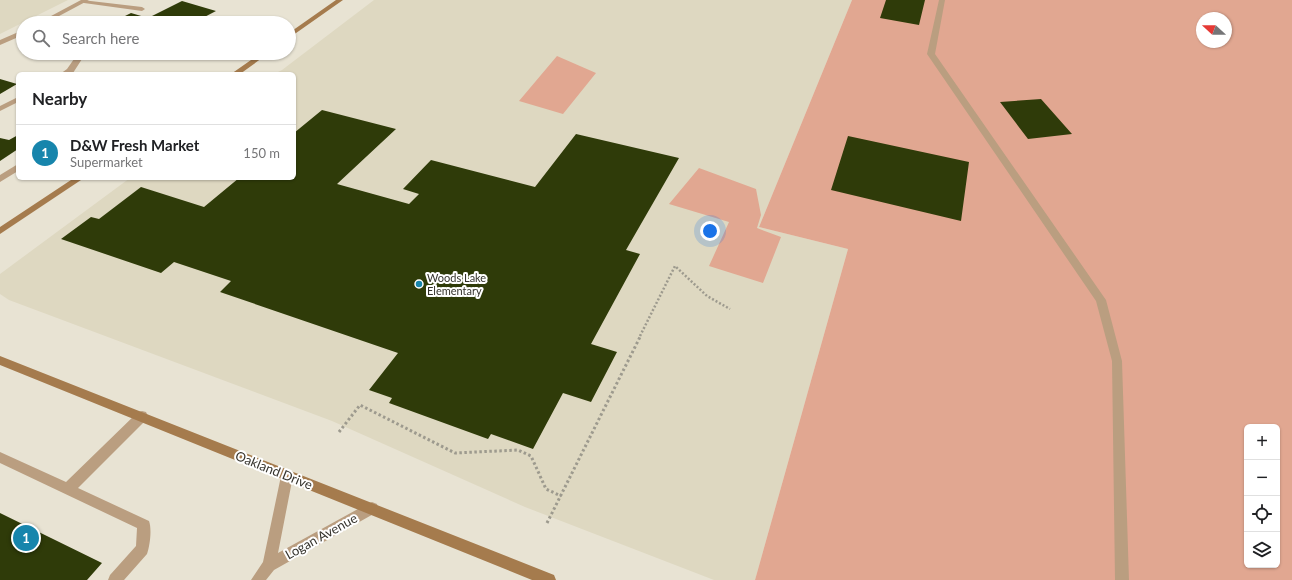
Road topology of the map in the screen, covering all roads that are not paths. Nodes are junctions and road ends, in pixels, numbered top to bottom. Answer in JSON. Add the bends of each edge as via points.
{"nodes":[{"id":1,"x":340,"y":0,"type":"edge"},
{"id":2,"x":942,"y":0,"type":"edge"},
{"id":3,"x":85,"y":1,"type":"edge"},
{"id":4,"x":142,"y":9,"type":"dead end"},
{"id":5,"x":54,"y":16,"type":"edge"},
{"id":6,"x":296,"y":31,"type":"edge"},
{"id":7,"x":16,"y":36,"type":"edge"},
{"id":8,"x":0,"y":43,"type":"edge"},
{"id":9,"x":77,"y":60,"type":"edge"},
{"id":10,"x":255,"y":60,"type":"edge"},
{"id":11,"x":68,"y":72,"type":"edge"},
{"id":12,"x":237,"y":72,"type":"edge"},
{"id":13,"x":16,"y":100,"type":"edge"},
{"id":14,"x":0,"y":109,"type":"edge"},
{"id":15,"x":16,"y":168,"type":"edge"},
{"id":16,"x":0,"y":179,"type":"edge"},
{"id":17,"x":77,"y":180,"type":"edge"},
{"id":18,"x":0,"y":231,"type":"edge"},
{"id":19,"x":0,"y":360,"type":"edge"},
{"id":20,"x":142,"y":416,"type":"junction"},
{"id":21,"x":0,"y":457,"type":"edge"},
{"id":22,"x":287,"y":476,"type":"junction"},
{"id":23,"x":68,"y":489,"type":"junction"},
{"id":24,"x":372,"y":508,"type":"junction"},
{"id":25,"x":269,"y":565,"type":"junction"},
{"id":26,"x":115,"y":580,"type":"edge"},
{"id":27,"x":258,"y":580,"type":"edge"},
{"id":28,"x":549,"y":580,"type":"edge"},
{"id":29,"x":1122,"y":580,"type":"edge"}],
"edges":[{"from":1,"to":6,"type":"main road"},
{"from":2,"to":29,"type":"street","via":[[931,54],[1101,300],[1117,361]]},
{"from":3,"to":4,"type":"street"},
{"from":3,"to":5,"type":"street"},
{"from":7,"to":8,"type":"street"},
{"from":9,"to":11,"type":"street"},
{"from":10,"to":12,"type":"main road"},
{"from":13,"to":14,"type":"street"},
{"from":15,"to":16,"type":"street"},
{"from":17,"to":18,"type":"main road"},
{"from":19,"to":20,"type":"main road","name":"Oakland Drive"},
{"from":20,"to":22,"type":"main road","name":"Oakland Drive"},
{"from":20,"to":23,"type":"street"},
{"from":21,"to":23,"type":"street"},
{"from":22,"to":24,"type":"main road","name":"Oakland Drive"},
{"from":22,"to":25,"type":"street","name":"Logan Avenue"},
{"from":23,"to":26,"type":"street","via":[[144,525],[142,548]]},
{"from":24,"to":25,"type":"street","name":"Logan Avenue"},
{"from":24,"to":28,"type":"main road","name":"Oakland Drive"},
{"from":25,"to":27,"type":"street","name":"Logan Avenue"}]}
